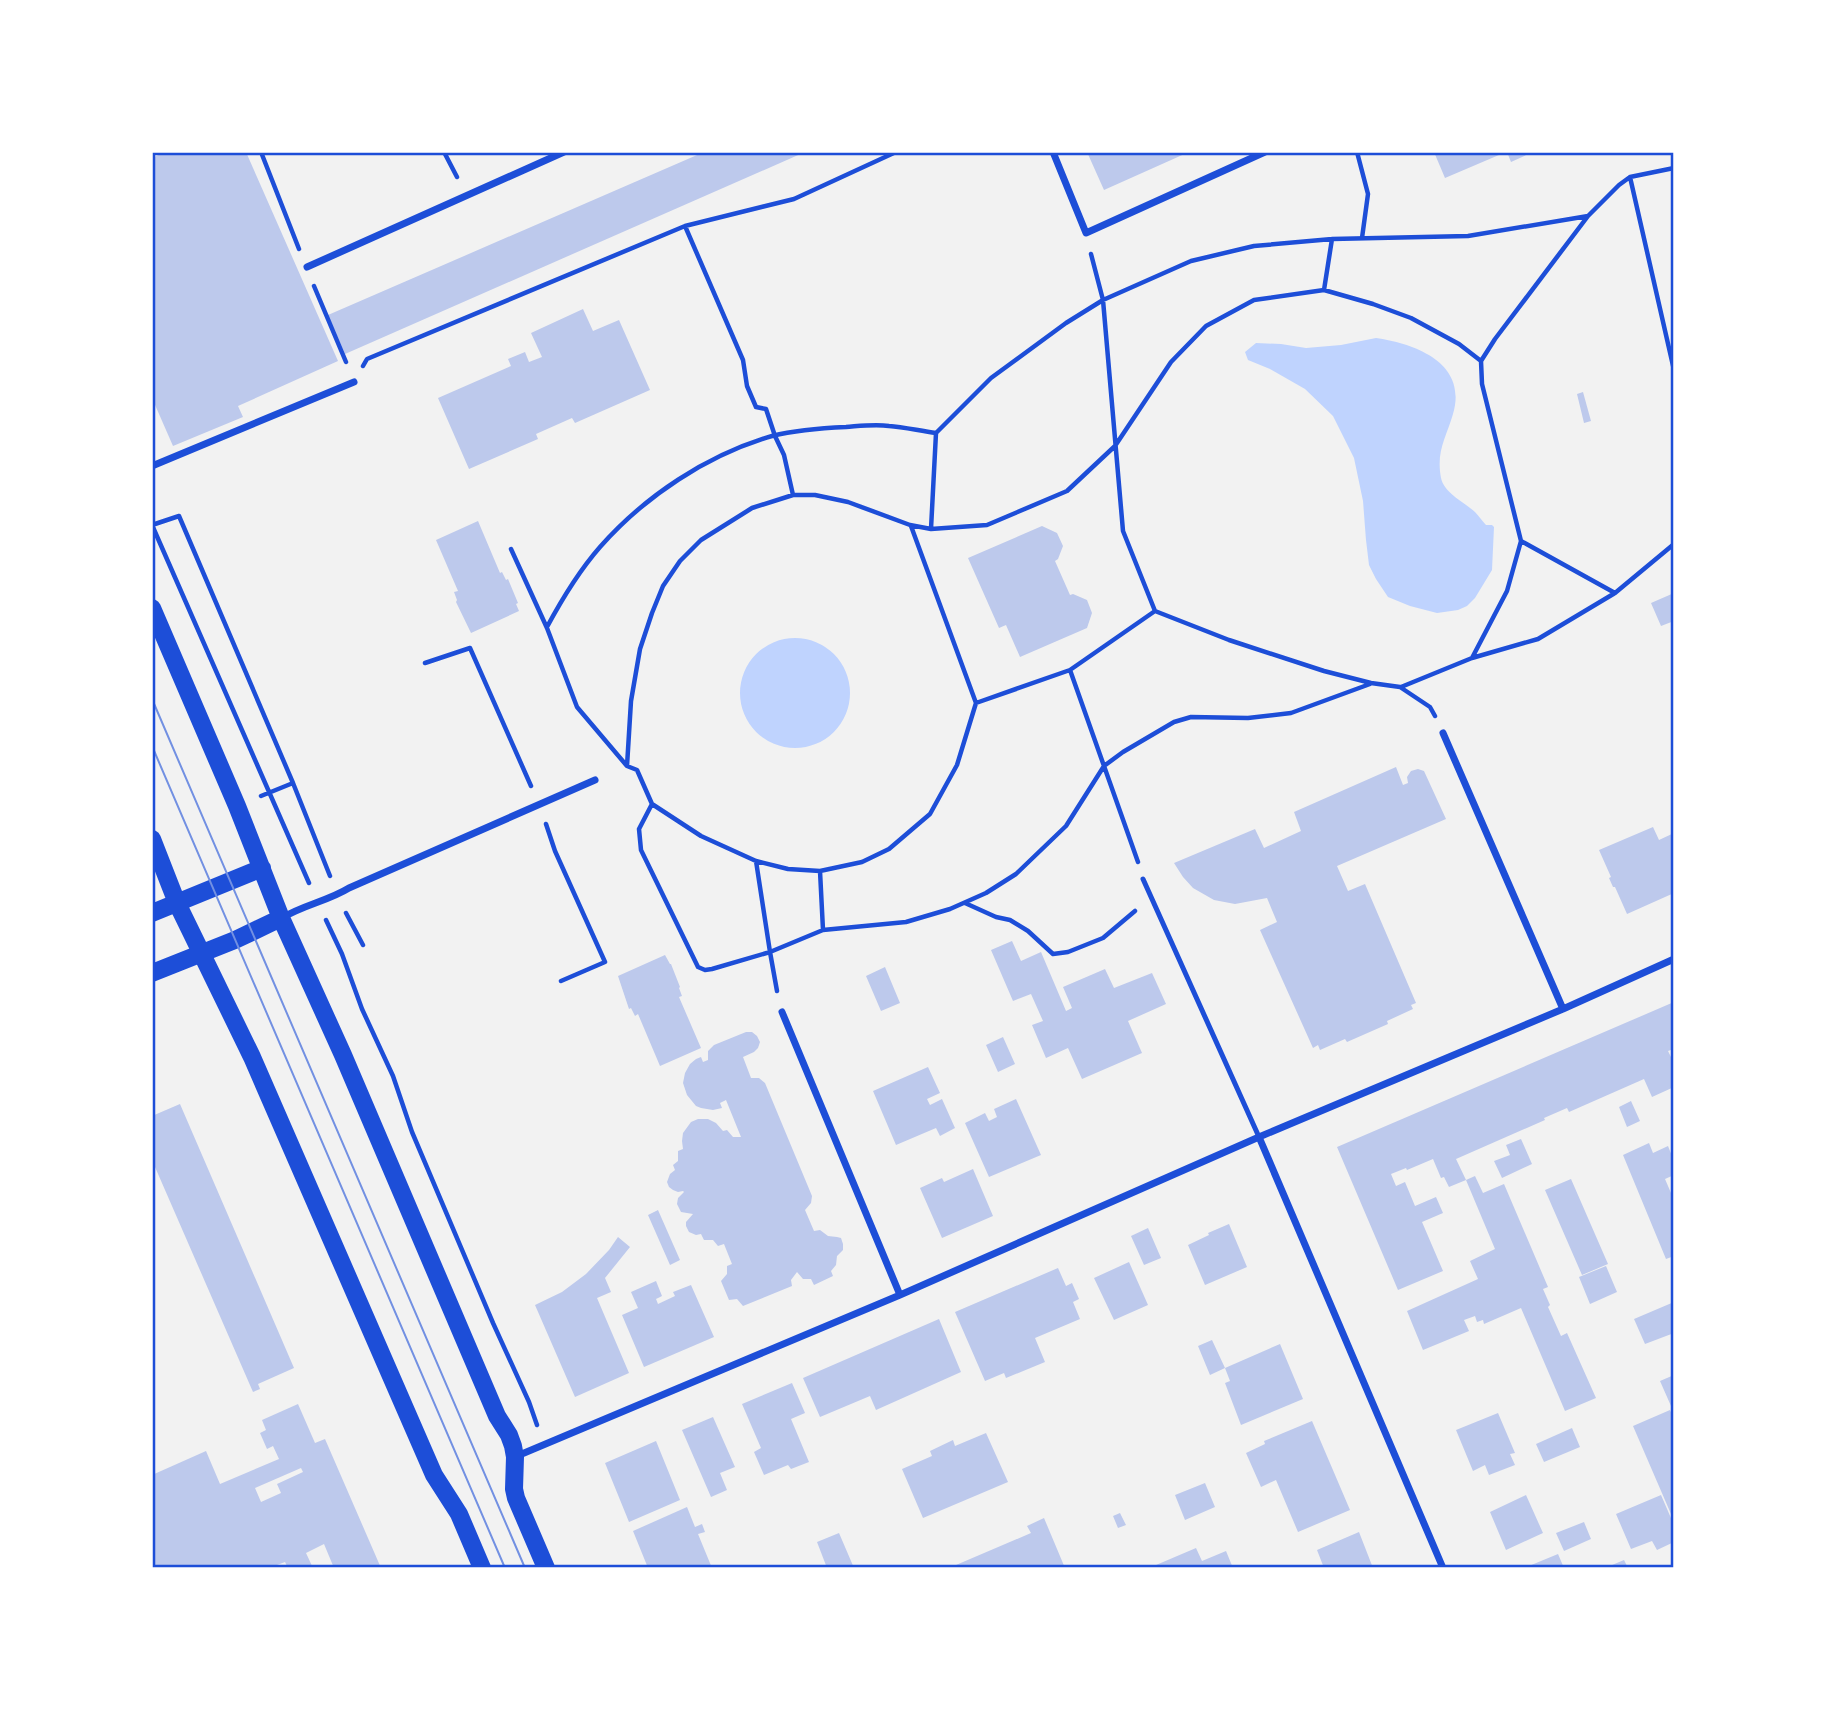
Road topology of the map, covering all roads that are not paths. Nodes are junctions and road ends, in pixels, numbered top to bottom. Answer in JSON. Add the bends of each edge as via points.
{"nodes":[{"id":1,"x":564,"y":152,"type":"edge"},
{"id":2,"x":1054,"y":152,"type":"edge"},
{"id":3,"x":1265,"y":152,"type":"edge"},
{"id":4,"x":307,"y":267,"type":"dead end"},
{"id":5,"x":354,"y":382,"type":"road end"},
{"id":6,"x":152,"y":466,"type":"edge"},
{"id":7,"x":152,"y":608,"type":"edge"},
{"id":8,"x":1443,"y":733,"type":"road end"},
{"id":9,"x":595,"y":780,"type":"dead end"},
{"id":10,"x":152,"y":839,"type":"edge"},
{"id":11,"x":262,"y":867,"type":"junction"},
{"id":12,"x":1143,"y":879,"type":"road end"},
{"id":13,"x":177,"y":903,"type":"junction"},
{"id":14,"x":152,"y":914,"type":"edge"},
{"id":15,"x":281,"y":918,"type":"junction"},
{"id":16,"x":201,"y":954,"type":"junction"},
{"id":17,"x":1674,"y":959,"type":"edge"},
{"id":18,"x":152,"y":973,"type":"edge"},
{"id":19,"x":1563,"y":1009,"type":"junction"},
{"id":20,"x":782,"y":1012,"type":"road end"},
{"id":21,"x":1259,"y":1137,"type":"junction"},
{"id":22,"x":900,"y":1295,"type":"junction"},
{"id":23,"x":515,"y":1457,"type":"junction"},
{"id":24,"x":482,"y":1568,"type":"edge"},
{"id":25,"x":546,"y":1568,"type":"edge"},
{"id":26,"x":1443,"y":1568,"type":"edge"}],
"edges":[{"from":1,"to":4,"type":"street"},
{"from":2,"to":3,"type":"street","via":[[1086,233]]},
{"from":5,"to":6,"type":"street"},
{"from":7,"to":11,"type":"main road"},
{"from":8,"to":19,"type":"street"},
{"from":9,"to":15,"type":"street"},
{"from":10,"to":13,"type":"main road"},
{"from":11,"to":13,"type":"main road"},
{"from":11,"to":15,"type":"main road"},
{"from":12,"to":21,"type":"lane"},
{"from":13,"to":14,"type":"main road"},
{"from":13,"to":16,"type":"main road"},
{"from":15,"to":16,"type":"main road"},
{"from":15,"to":23,"type":"main road"},
{"from":16,"to":18,"type":"main road"},
{"from":16,"to":24,"type":"main road","via":[[252,1057],[434,1475],[459,1514]]},
{"from":17,"to":19,"type":"street"},
{"from":19,"to":21,"type":"street"},
{"from":20,"to":22,"type":"street"},
{"from":21,"to":22,"type":"street"},
{"from":21,"to":26,"type":"street"},
{"from":22,"to":23,"type":"street"},
{"from":23,"to":25,"type":"main road","via":[[516,1498]]}]}
